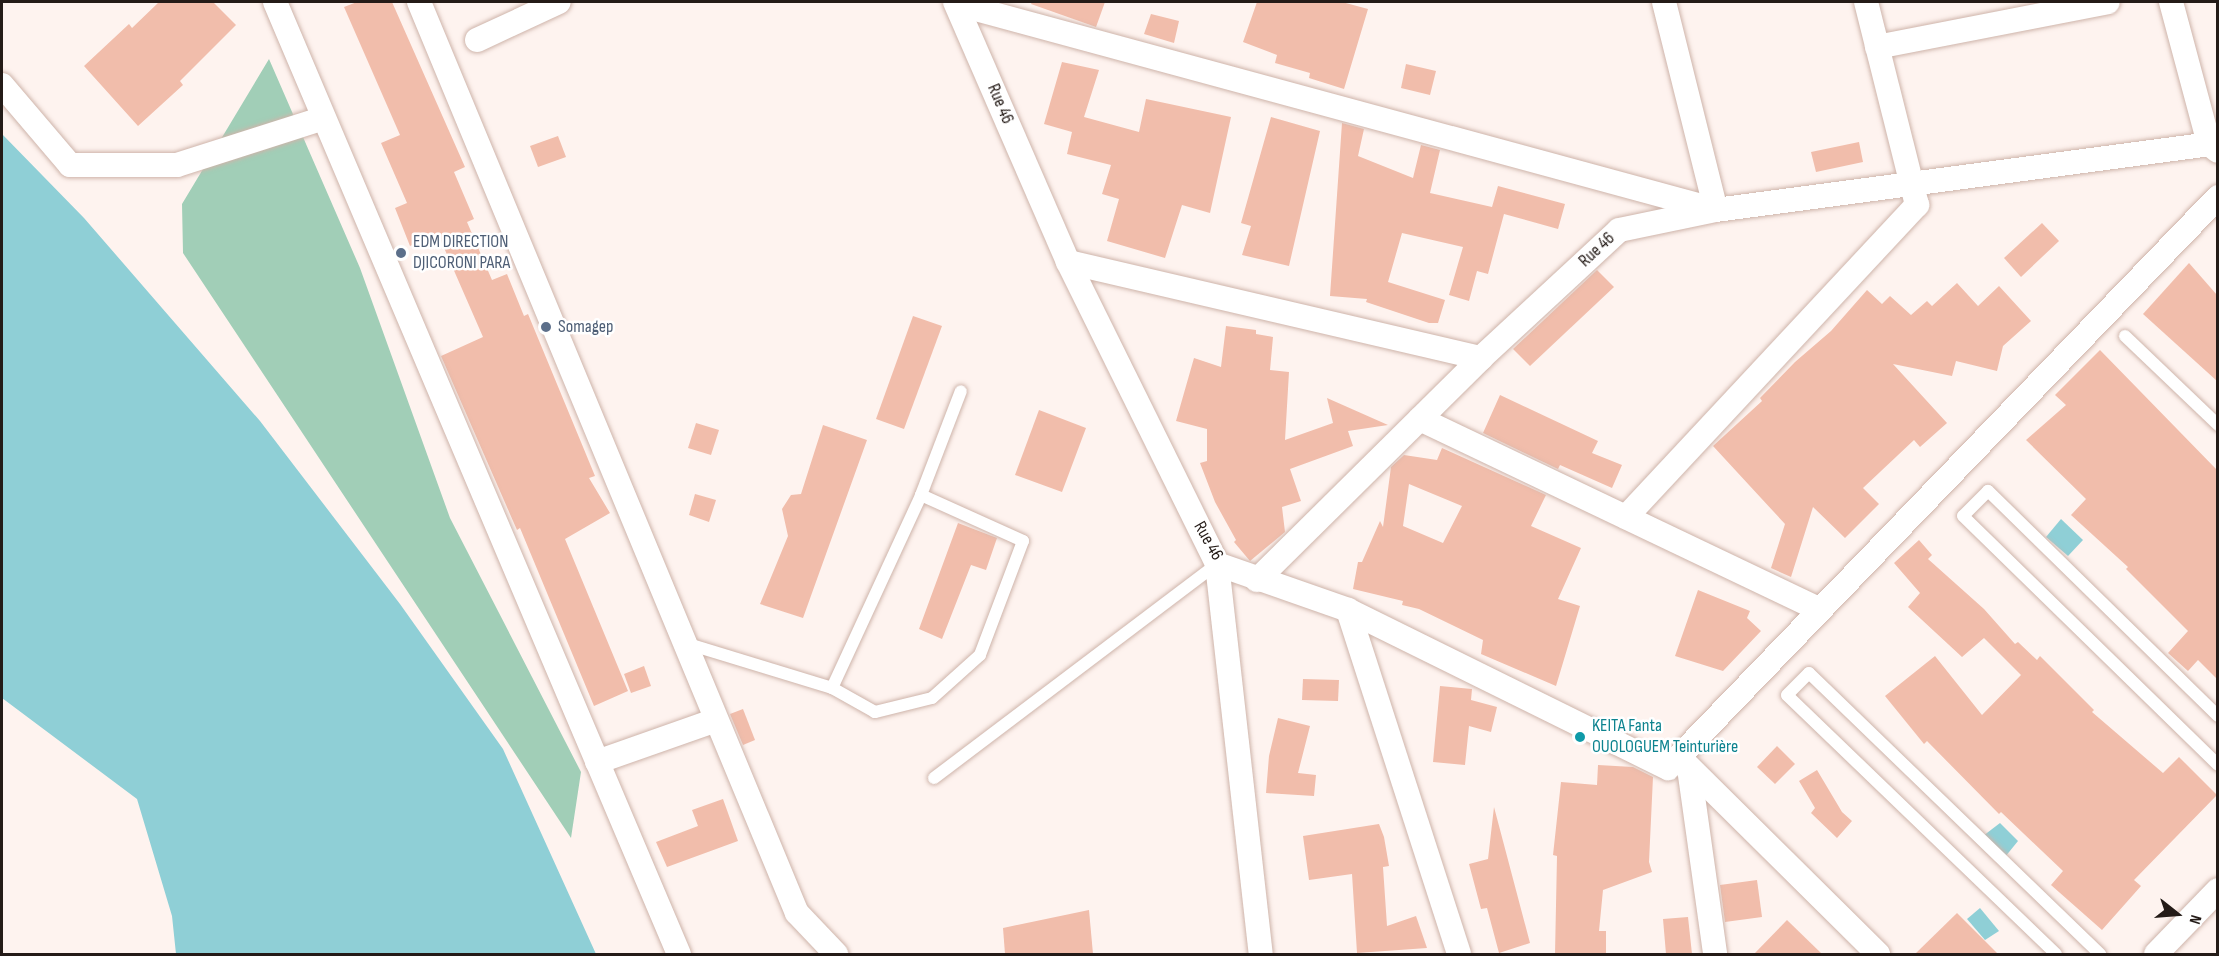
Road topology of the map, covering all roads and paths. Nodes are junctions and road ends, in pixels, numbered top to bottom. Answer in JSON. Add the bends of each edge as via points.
{"nodes":[{"id":1,"x":275,"y":2,"type":"edge"},
{"id":2,"x":419,"y":2,"type":"edge"},
{"id":3,"x":558,"y":2,"type":"edge"},
{"id":4,"x":1664,"y":2,"type":"edge"},
{"id":5,"x":1866,"y":2,"type":"edge"},
{"id":6,"x":2108,"y":2,"type":"edge"},
{"id":7,"x":2171,"y":2,"type":"edge"},
{"id":8,"x":956,"y":3,"type":"edge"},
{"id":9,"x":477,"y":40,"type":"dead end"},
{"id":10,"x":1877,"y":47,"type":"junction"},
{"id":11,"x":2,"y":85,"type":"edge"},
{"id":12,"x":324,"y":118,"type":"junction"},
{"id":13,"x":2213,"y":147,"type":"edge"},
{"id":14,"x":1912,"y":184,"type":"junction"},
{"id":15,"x":2217,"y":197,"type":"edge"},
{"id":16,"x":1716,"y":210,"type":"junction"},
{"id":17,"x":1068,"y":262,"type":"junction"},
{"id":18,"x":2125,"y":336,"type":"dead end"},
{"id":19,"x":1481,"y":358,"type":"junction"},
{"id":20,"x":961,"y":391,"type":"dead end"},
{"id":21,"x":1420,"y":419,"type":"junction"},
{"id":22,"x":2217,"y":425,"type":"edge"},
{"id":23,"x":921,"y":495,"type":"junction"},
{"id":24,"x":1626,"y":517,"type":"junction"},
{"id":25,"x":1217,"y":564,"type":"junction"},
{"id":26,"x":1257,"y":580,"type":"junction"},
{"id":27,"x":1348,"y":610,"type":"junction"},
{"id":28,"x":1821,"y":610,"type":"junction"},
{"id":29,"x":684,"y":642,"type":"junction"},
{"id":30,"x":832,"y":688,"type":"junction"},
{"id":31,"x":2217,"y":716,"type":"edge"},
{"id":32,"x":716,"y":720,"type":"junction"},
{"id":33,"x":597,"y":762,"type":"junction"},
{"id":34,"x":1684,"y":763,"type":"junction"},
{"id":35,"x":2217,"y":765,"type":"edge"},
{"id":36,"x":934,"y":778,"type":"dead end"},
{"id":37,"x":2217,"y":890,"type":"edge"},
{"id":38,"x":679,"y":954,"type":"edge"},
{"id":39,"x":836,"y":954,"type":"edge"},
{"id":40,"x":1261,"y":954,"type":"edge"},
{"id":41,"x":1459,"y":954,"type":"edge"},
{"id":42,"x":1715,"y":954,"type":"edge"},
{"id":43,"x":1878,"y":954,"type":"edge"},
{"id":44,"x":2056,"y":954,"type":"edge"},
{"id":45,"x":2100,"y":954,"type":"edge"},
{"id":46,"x":2156,"y":954,"type":"edge"}],
"edges":[{"from":1,"to":12,"type":"street"},
{"from":2,"to":29,"type":"street"},
{"from":3,"to":9,"type":"street"},
{"from":4,"to":16,"type":"street"},
{"from":5,"to":10,"type":"street"},
{"from":6,"to":10,"type":"street"},
{"from":7,"to":13,"type":"street"},
{"from":8,"to":16,"type":"street"},
{"from":8,"to":17,"type":"street","name":"Rue 46"},
{"from":10,"to":14,"type":"street"},
{"from":11,"to":12,"type":"street","via":[[70,165],[177,165]]},
{"from":12,"to":33,"type":"street"},
{"from":13,"to":14,"type":"street","name":"Rue 46"},
{"from":14,"to":16,"type":"street","name":"Rue 46"},
{"from":14,"to":24,"type":"street","via":[[1917,205]]},
{"from":15,"to":28,"type":"street"},
{"from":16,"to":19,"type":"street","name":"Rue 46","via":[[1619,230]]},
{"from":17,"to":19,"type":"street"},
{"from":17,"to":25,"type":"street","name":"Rue 46"},
{"from":18,"to":22,"type":"lane"},
{"from":19,"to":21,"type":"street","name":"Rue 46"},
{"from":20,"to":23,"type":"lane"},
{"from":21,"to":24,"type":"street"},
{"from":21,"to":26,"type":"street","name":"Rue 46"},
{"from":23,"to":30,"type":"lane"},
{"from":23,"to":30,"type":"lane","via":[[1023,541],[980,655],[932,698],[876,712]]},
{"from":24,"to":28,"type":"street"},
{"from":25,"to":26,"type":"street","name":"Rue 46"},
{"from":25,"to":36,"type":"lane"},
{"from":25,"to":40,"type":"street"},
{"from":26,"to":27,"type":"street"},
{"from":27,"to":34,"type":"street","via":[[1668,768]]},
{"from":27,"to":41,"type":"street"},
{"from":28,"to":34,"type":"street"},
{"from":29,"to":30,"type":"lane"},
{"from":29,"to":32,"type":"street"},
{"from":31,"to":35,"type":"lane","via":[[1988,491],[1963,516]]},
{"from":32,"to":33,"type":"street"},
{"from":32,"to":39,"type":"street","via":[[796,914]]},
{"from":33,"to":38,"type":"street"},
{"from":34,"to":42,"type":"street"},
{"from":34,"to":43,"type":"street"},
{"from":37,"to":46,"type":"street"},
{"from":44,"to":45,"type":"lane","via":[[1787,695],[1809,673]]}]}
